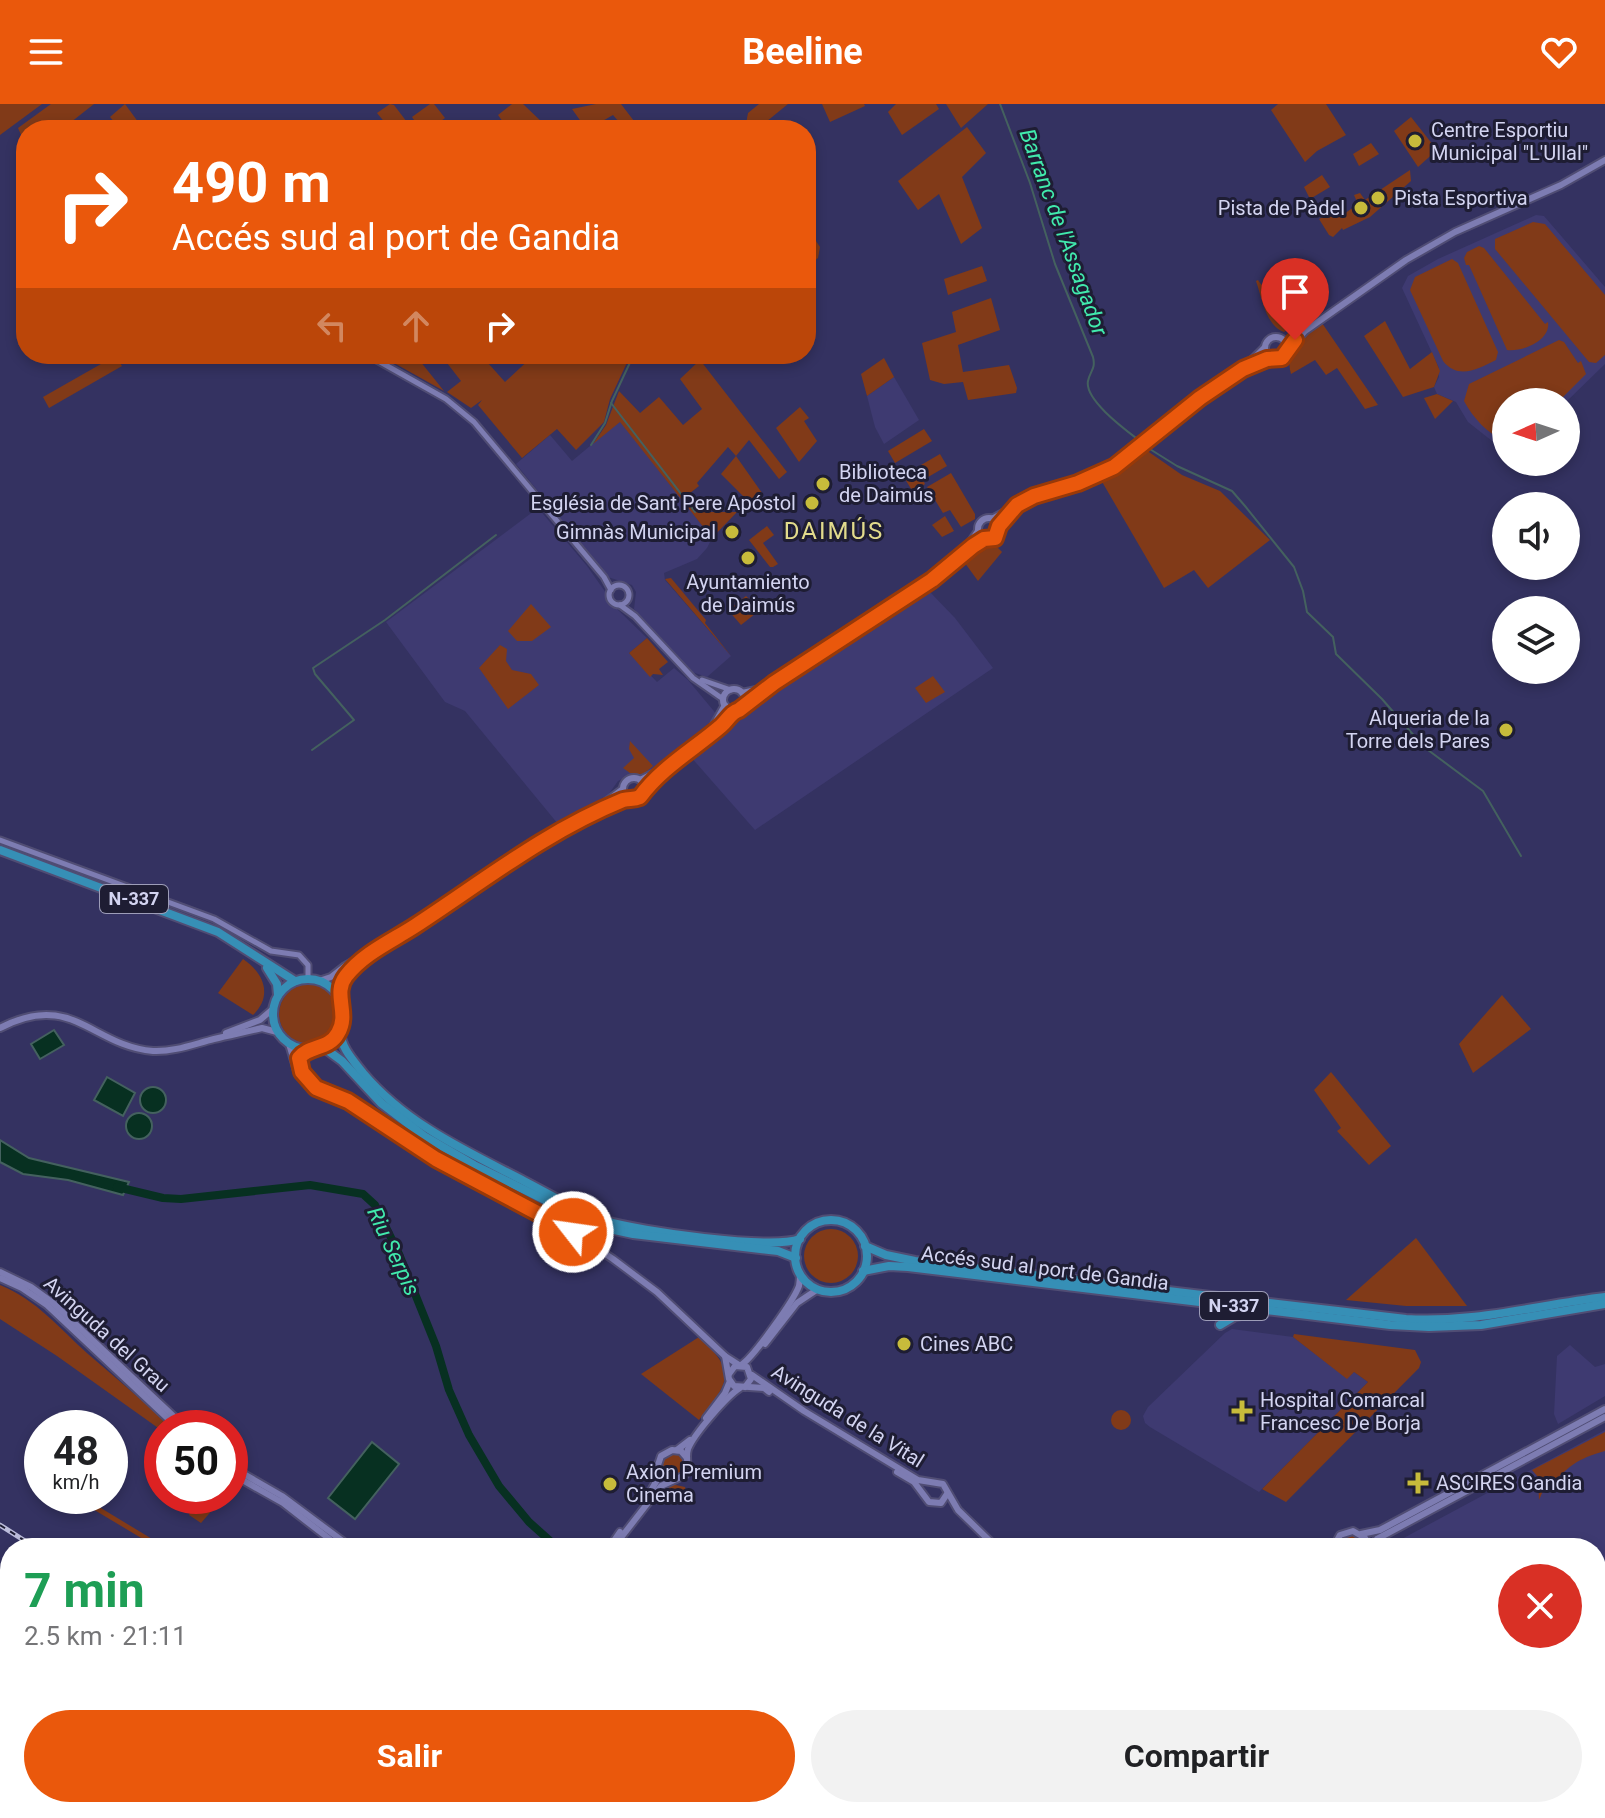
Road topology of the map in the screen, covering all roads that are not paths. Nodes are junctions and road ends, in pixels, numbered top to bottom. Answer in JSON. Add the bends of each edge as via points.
{"nodes":[{"id":1,"x":1605,"y":160,"type":"edge"},
{"id":2,"x":1305,"y":331,"type":"junction"},
{"id":3,"x":1281,"y":338,"type":"junction"},
{"id":4,"x":1265,"y":347,"type":"junction"},
{"id":5,"x":1287,"y":351,"type":"junction"},
{"id":6,"x":1274,"y":359,"type":"junction"},
{"id":7,"x":383,"y":364,"type":"edge"},
{"id":8,"x":1243,"y":369,"type":"junction"},
{"id":9,"x":1017,"y":505,"type":"junction"},
{"id":10,"x":992,"y":519,"type":"junction"},
{"id":11,"x":999,"y":526,"type":"junction"},
{"id":12,"x":978,"y":531,"type":"junction"},
{"id":13,"x":984,"y":539,"type":"junction"},
{"id":14,"x":963,"y":553,"type":"junction"},
{"id":15,"x":604,"y":577,"type":"junction"},
{"id":16,"x":619,"y":585,"type":"junction"},
{"id":17,"x":611,"y":590,"type":"junction"},
{"id":18,"x":628,"y":599,"type":"junction"},
{"id":19,"x":620,"y":605,"type":"junction"},
{"id":20,"x":635,"y":616,"type":"junction"},
{"id":21,"x":687,"y":672,"type":"junction"},
{"id":22,"x":774,"y":683,"type":"junction"},
{"id":23,"x":731,"y":690,"type":"junction"},
{"id":24,"x":742,"y":693,"type":"junction"},
{"id":25,"x":724,"y":702,"type":"junction"},
{"id":26,"x":745,"y":704,"type":"junction"},
{"id":27,"x":734,"y":711,"type":"junction"},
{"id":28,"x":708,"y":735,"type":"junction"},
{"id":29,"x":665,"y":769,"type":"junction"},
{"id":30,"x":640,"y":780,"type":"junction"},
{"id":31,"x":623,"y":789,"type":"junction"},
{"id":32,"x":644,"y":789,"type":"junction"},
{"id":33,"x":628,"y":798,"type":"junction"},
{"id":34,"x":557,"y":832,"type":"junction"},
{"id":35,"x":0,"y":840,"type":"edge"},
{"id":36,"x":0,"y":850,"type":"edge"},
{"id":37,"x":375,"y":951,"type":"junction"},
{"id":38,"x":261,"y":961,"type":"junction"},
{"id":39,"x":308,"y":979,"type":"junction"},
{"id":40,"x":295,"y":981,"type":"junction"},
{"id":41,"x":319,"y":981,"type":"junction"},
{"id":42,"x":278,"y":995,"type":"junction"},
{"id":43,"x":339,"y":996,"type":"junction"},
{"id":44,"x":274,"y":1008,"type":"junction"},
{"id":45,"x":0,"y":1028,"type":"edge"},
{"id":46,"x":340,"y":1031,"type":"junction"},
{"id":47,"x":277,"y":1032,"type":"junction"},
{"id":48,"x":216,"y":1038,"type":"junction"},
{"id":49,"x":289,"y":1044,"type":"junction"},
{"id":50,"x":319,"y":1048,"type":"junction"},
{"id":51,"x":306,"y":1050,"type":"junction"},
{"id":52,"x":316,"y":1088,"type":"junction"},
{"id":53,"x":800,"y":1239,"type":"junction"},
{"id":54,"x":865,"y":1246,"type":"junction"},
{"id":55,"x":796,"y":1258,"type":"junction"},
{"id":56,"x":863,"y":1271,"type":"junction"},
{"id":57,"x":800,"y":1273,"type":"junction"},
{"id":58,"x":0,"y":1275,"type":"edge"},
{"id":59,"x":818,"y":1289,"type":"junction"},
{"id":60,"x":1605,"y":1297,"type":"edge"},
{"id":61,"x":1605,"y":1304,"type":"edge"},
{"id":62,"x":1332,"y":1318,"type":"junction"},
{"id":63,"x":1220,"y":1325,"type":"dead end"},
{"id":64,"x":725,"y":1356,"type":"junction"},
{"id":65,"x":740,"y":1365,"type":"junction"},
{"id":66,"x":751,"y":1373,"type":"junction"},
{"id":67,"x":729,"y":1378,"type":"junction"},
{"id":68,"x":743,"y":1388,"type":"junction"},
{"id":69,"x":1605,"y":1409,"type":"edge"},
{"id":70,"x":159,"y":1410,"type":"edge"},
{"id":71,"x":167,"y":1410,"type":"edge"},
{"id":72,"x":1605,"y":1417,"type":"edge"},
{"id":73,"x":677,"y":1450,"type":"junction"},
{"id":74,"x":687,"y":1458,"type":"junction"},
{"id":75,"x":661,"y":1473,"type":"junction"},
{"id":76,"x":248,"y":1476,"type":"edge"},
{"id":77,"x":673,"y":1480,"type":"junction"},
{"id":78,"x":248,"y":1483,"type":"edge"},
{"id":79,"x":929,"y":1483,"type":"junction"},
{"id":80,"x":924,"y":1494,"type":"junction"},
{"id":81,"x":947,"y":1494,"type":"junction"},
{"id":82,"x":941,"y":1503,"type":"junction"},
{"id":83,"x":958,"y":1510,"type":"junction"},
{"id":84,"x":1361,"y":1534,"type":"junction"},
{"id":85,"x":328,"y":1538,"type":"edge"},
{"id":86,"x":339,"y":1538,"type":"edge"},
{"id":87,"x":618,"y":1538,"type":"edge"},
{"id":88,"x":619,"y":1538,"type":"edge"},
{"id":89,"x":987,"y":1538,"type":"edge"},
{"id":90,"x":1337,"y":1538,"type":"edge"},
{"id":91,"x":1364,"y":1538,"type":"edge"},
{"id":92,"x":1379,"y":1538,"type":"edge"}],
"edges":[{"from":1,"to":2,"type":"main road","via":[[1414,255]]},
{"from":2,"to":3,"type":"main road"},
{"from":2,"to":5,"type":"main road"},
{"from":3,"to":4,"type":"main road","via":[[1271,338]]},
{"from":3,"to":5,"type":"main road"},
{"from":4,"to":6,"type":"main road"},
{"from":4,"to":8,"type":"main road"},
{"from":5,"to":6,"type":"main road"},
{"from":6,"to":8,"type":"main road"},
{"from":7,"to":15,"type":"street","via":[[462,410]]},
{"from":8,"to":9,"type":"main road","via":[[1101,474]]},
{"from":9,"to":10,"type":"main road"},
{"from":9,"to":11,"type":"main road"},
{"from":10,"to":11,"type":"main road"},
{"from":10,"to":12,"type":"main road","via":[[982,521]]},
{"from":11,"to":13,"type":"main road","via":[[995,538]]},
{"from":12,"to":13,"type":"main road"},
{"from":12,"to":14,"type":"main road"},
{"from":13,"to":14,"type":"main road"},
{"from":14,"to":22,"type":"main road","via":[[932,580]]},
{"from":15,"to":16,"type":"street"},
{"from":15,"to":17,"type":"street"},
{"from":16,"to":17,"type":"street"},
{"from":16,"to":18,"type":"street","via":[[627,589]]},
{"from":17,"to":19,"type":"street","via":[[611,600]]},
{"from":18,"to":19,"type":"street"},
{"from":18,"to":20,"type":"street"},
{"from":19,"to":20,"type":"street"},
{"from":20,"to":21,"type":"street"},
{"from":21,"to":23,"type":"street"},
{"from":21,"to":25,"type":"street"},
{"from":22,"to":24,"type":"main road"},
{"from":22,"to":26,"type":"main road"},
{"from":23,"to":24,"type":"main road"},
{"from":23,"to":25,"type":"main road"},
{"from":24,"to":26,"type":"main road"},
{"from":25,"to":27,"type":"main road"},
{"from":25,"to":28,"type":"main road"},
{"from":26,"to":27,"type":"main road"},
{"from":27,"to":28,"type":"main road"},
{"from":28,"to":29,"type":"main road"},
{"from":29,"to":30,"type":"main road"},
{"from":29,"to":32,"type":"main road"},
{"from":30,"to":31,"type":"main road","via":[[628,780]]},
{"from":30,"to":32,"type":"main road"},
{"from":31,"to":33,"type":"main road"},
{"from":31,"to":34,"type":"main road"},
{"from":32,"to":33,"type":"main road","via":[[640,797]]},
{"from":33,"to":34,"type":"main road"},
{"from":34,"to":37,"type":"main road"},
{"from":35,"to":39,"type":"street","via":[[214,919],[271,951],[299,955],[308,965]]},
{"from":36,"to":38,"type":"highway","number":"N-337","via":[[199,924]]},
{"from":37,"to":41,"type":"main road"},
{"from":37,"to":43,"type":"main road","via":[[345,977]]},
{"from":38,"to":40,"type":"highway"},
{"from":38,"to":42,"type":"highway","via":[[274,976]]},
{"from":39,"to":40,"type":"highway"},
{"from":39,"to":41,"type":"highway"},
{"from":40,"to":42,"type":"highway"},
{"from":41,"to":43,"type":"highway"},
{"from":42,"to":44,"type":"highway"},
{"from":43,"to":46,"type":"highway","name":"Accés sud al port de Gandia","via":[[344,1012]]},
{"from":44,"to":47,"type":"highway"},
{"from":44,"to":48,"type":"main road","via":[[260,1020]]},
{"from":45,"to":48,"type":"main road","via":[[26,1018],[63,1017],[128,1045],[158,1051]]},
{"from":46,"to":50,"type":"highway"},
{"from":46,"to":53,"type":"highway","name":"Accés sud al port de Gandia","number":"N-337","via":[[358,1067],[416,1121],[580,1211],[663,1231],[769,1243]]},
{"from":47,"to":48,"type":"main road","via":[[262,1028]]},
{"from":47,"to":49,"type":"highway"},
{"from":49,"to":51,"type":"highway"},
{"from":49,"to":52,"type":"main road","via":[[299,1076]]},
{"from":50,"to":51,"type":"highway"},
{"from":50,"to":55,"type":"highway","via":[[342,1061],[381,1103],[424,1136],[594,1224]]},
{"from":51,"to":52,"type":"main road","via":[[299,1063]]},
{"from":52,"to":64,"type":"main road","via":[[348,1101],[436,1159],[566,1228],[640,1278]]},
{"from":53,"to":54,"type":"highway","name":"Accés sud al port de Gandia","number":"N-337","via":[[818,1223],[834,1220],[856,1230]]},
{"from":53,"to":55,"type":"highway"},
{"from":54,"to":56,"type":"highway"},
{"from":54,"to":60,"type":"highway","name":"Accés sud al port de Gandia","number":"N-337","via":[[915,1261],[1406,1319],[1485,1317]]},
{"from":55,"to":57,"type":"highway"},
{"from":56,"to":59,"type":"highway","name":"Accés sud al port de Gandia","number":"N-337","via":[[846,1288]]},
{"from":56,"to":62,"type":"highway","name":"Accés sud al port de Gandia","number":"N-337","via":[[908,1267]]},
{"from":57,"to":59,"type":"highway"},
{"from":57,"to":65,"type":"main road","via":[[790,1302]]},
{"from":58,"to":70,"type":"main road","name":"Avinguda del Grau","via":[[47,1305]]},
{"from":58,"to":71,"type":"main road","name":"Avinguda del Grau","via":[[23,1282],[53,1303]]},
{"from":59,"to":66,"type":"main road","via":[[797,1303],[754,1358]]},
{"from":61,"to":62,"type":"highway","name":"Accés sud al port de Gandia","number":"N-337","via":[[1464,1326]]},
{"from":62,"to":63,"type":"highway","via":[[1250,1313]]},
{"from":64,"to":65,"type":"main road"},
{"from":64,"to":67,"type":"main road"},
{"from":65,"to":66,"type":"main road"},
{"from":65,"to":67,"type":"main road","via":[[732,1368]]},
{"from":66,"to":68,"type":"main road"},
{"from":66,"to":79,"type":"main road","name":"Avinguda de la Vital","via":[[838,1432]]},
{"from":67,"to":68,"type":"main road"},
{"from":67,"to":73,"type":"main road","via":[[725,1393]]},
{"from":68,"to":74,"type":"main road","via":[[729,1396]]},
{"from":68,"to":80,"type":"main road","name":"Avinguda de la Vital","via":[[764,1388],[914,1482]]},
{"from":69,"to":84,"type":"main road","via":[[1380,1530]]},
{"from":72,"to":92,"type":"main road"},
{"from":73,"to":74,"type":"main road"},
{"from":73,"to":75,"type":"main road","via":[[661,1456]]},
{"from":74,"to":77,"type":"main road","via":[[687,1472]]},
{"from":75,"to":77,"type":"main road"},
{"from":75,"to":87,"type":"main road"},
{"from":76,"to":86,"type":"main road"},
{"from":77,"to":88,"type":"main road","via":[[661,1486]]},
{"from":78,"to":85,"type":"main road"},
{"from":79,"to":80,"type":"main road"},
{"from":79,"to":81,"type":"main road","via":[[943,1484]]},
{"from":80,"to":82,"type":"main road","via":[[929,1502]]},
{"from":81,"to":82,"type":"main road"},
{"from":81,"to":83,"type":"main road"},
{"from":82,"to":83,"type":"main road"},
{"from":83,"to":89,"type":"main road"},
{"from":84,"to":90,"type":"main road","via":[[1353,1531]]},
{"from":84,"to":91,"type":"main road"}]}
